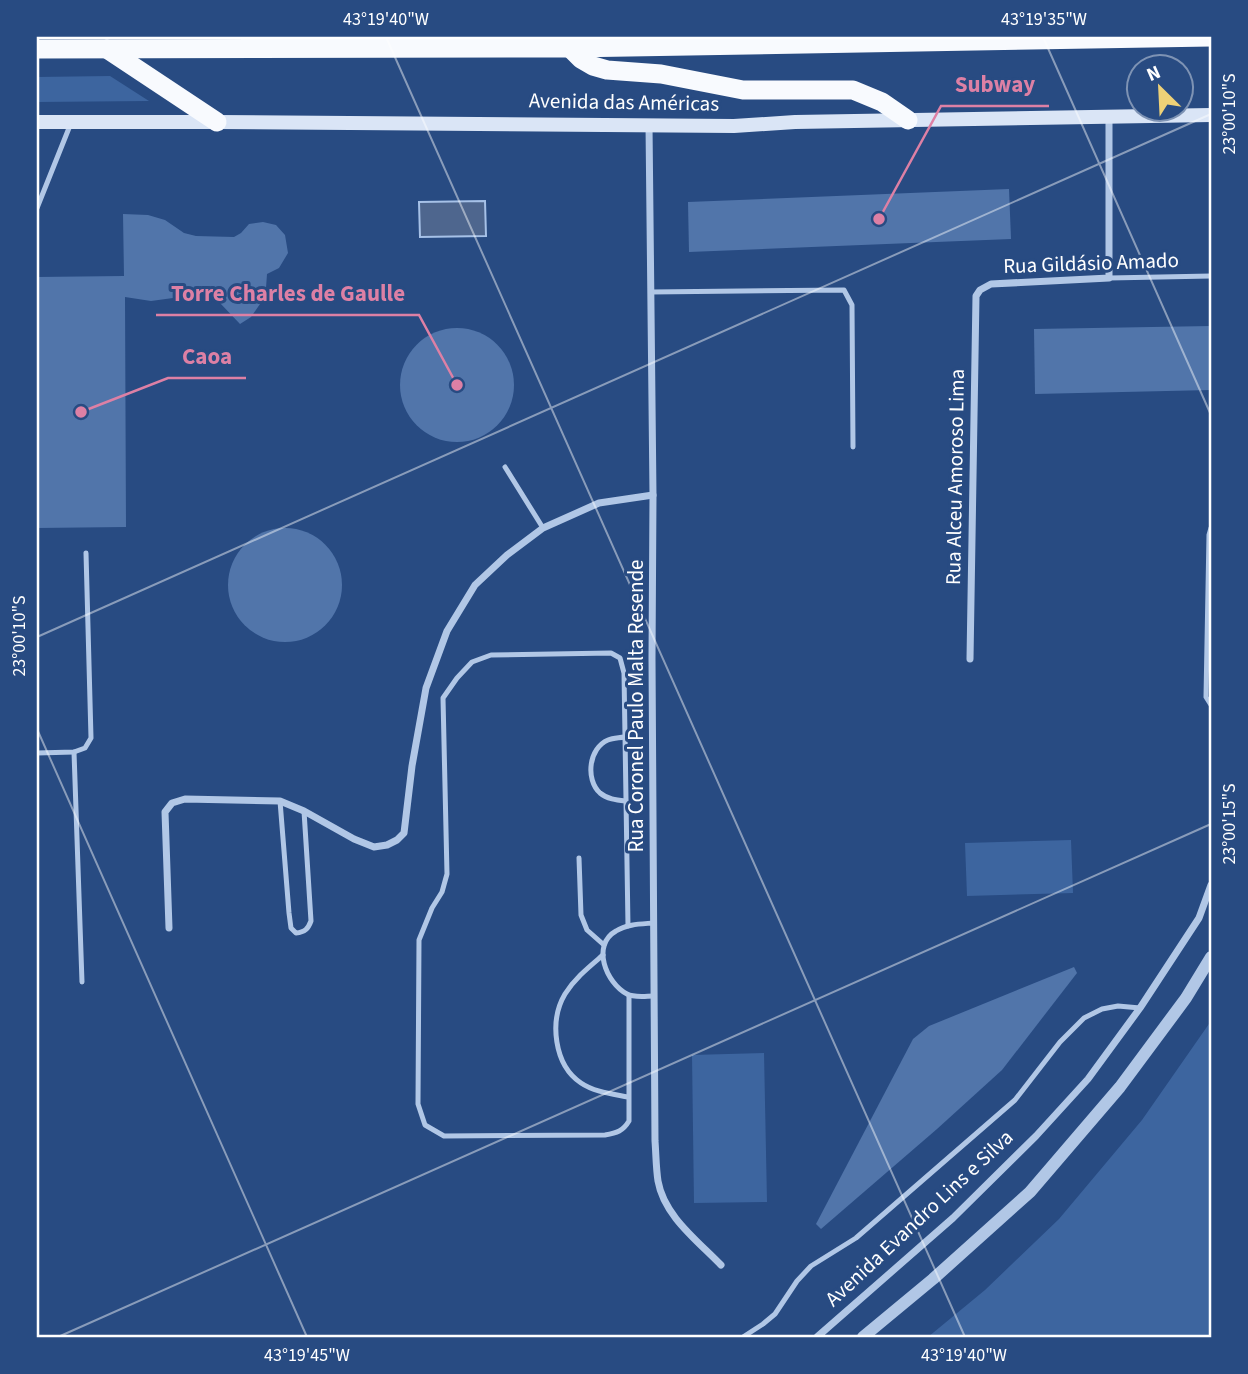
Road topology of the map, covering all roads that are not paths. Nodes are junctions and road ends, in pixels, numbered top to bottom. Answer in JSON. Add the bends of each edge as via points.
{"nodes":[{"id":1,"x":1211,"y":37,"type":"edge"},
{"id":2,"x":100,"y":43,"type":"edge"},
{"id":3,"x":570,"y":48,"type":"junction"},
{"id":4,"x":37,"y":49,"type":"edge"},
{"id":5,"x":1211,"y":115,"type":"edge"},
{"id":6,"x":1109,"y":117,"type":"junction"},
{"id":7,"x":908,"y":120,"type":"junction"},
{"id":8,"x":37,"y":122,"type":"edge"},
{"id":9,"x":72,"y":122,"type":"junction"},
{"id":10,"x":217,"y":122,"type":"junction"},
{"id":11,"x":649,"y":125,"type":"junction"},
{"id":12,"x":37,"y":208,"type":"edge"},
{"id":13,"x":1211,"y":276,"type":"edge"},
{"id":14,"x":1109,"y":278,"type":"junction"},
{"id":15,"x":651,"y":292,"type":"junction"},
{"id":16,"x":976,"y":296,"type":"joint"},
{"id":17,"x":853,"y":447,"type":"dead end"},
{"id":18,"x":505,"y":467,"type":"dead end"},
{"id":19,"x":653,"y":495,"type":"junction"},
{"id":20,"x":543,"y":528,"type":"junction"},
{"id":21,"x":1211,"y":528,"type":"edge"},
{"id":22,"x":86,"y":552,"type":"dead end"},
{"id":23,"x":970,"y":659,"type":"dead end"},
{"id":24,"x":1211,"y":705,"type":"edge"},
{"id":25,"x":624,"y":737,"type":"junction"},
{"id":26,"x":37,"y":752,"type":"edge"},
{"id":27,"x":74,"y":752,"type":"junction"},
{"id":28,"x":280,"y":801,"type":"junction"},
{"id":29,"x":626,"y":801,"type":"junction"},
{"id":30,"x":304,"y":811,"type":"junction"},
{"id":31,"x":579,"y":858,"type":"dead end"},
{"id":32,"x":1211,"y":885,"type":"edge"},
{"id":33,"x":653,"y":923,"type":"junction"},
{"id":34,"x":628,"y":926,"type":"junction"},
{"id":35,"x":169,"y":928,"type":"dead end"},
{"id":36,"x":604,"y":945,"type":"junction"},
{"id":37,"x":603,"y":955,"type":"junction"},
{"id":38,"x":1211,"y":957,"type":"edge"},
{"id":39,"x":82,"y":982,"type":"dead end"},
{"id":40,"x":629,"y":996,"type":"junction"},
{"id":41,"x":654,"y":996,"type":"junction"},
{"id":42,"x":1140,"y":1008,"type":"junction"},
{"id":43,"x":628,"y":1097,"type":"junction"},
{"id":44,"x":721,"y":1265,"type":"dead end"},
{"id":45,"x":743,"y":1337,"type":"edge"},
{"id":46,"x":817,"y":1337,"type":"edge"},
{"id":47,"x":863,"y":1337,"type":"edge"}],
"edges":[{"from":1,"to":3,"type":"highway"},
{"from":2,"to":3,"type":"highway"},
{"from":2,"to":4,"type":"highway"},
{"from":2,"to":10,"type":"highway"},
{"from":3,"to":7,"type":"highway","via":[[581,59],[607,71],[661,74],[743,90],[853,90]]},
{"from":5,"to":6,"type":"main road","name":"Avenida das Américas"},
{"from":6,"to":7,"type":"main road","name":"Avenida das Américas"},
{"from":6,"to":14,"type":"street"},
{"from":7,"to":11,"type":"main road","name":"Avenida das Américas"},
{"from":8,"to":9,"type":"main road","name":"Avenida das Américas"},
{"from":9,"to":10,"type":"main road","name":"Avenida das Américas"},
{"from":9,"to":12,"type":"lane"},
{"from":10,"to":11,"type":"main road","name":"Avenida das Américas"},
{"from":11,"to":15,"type":"street","name":"Rua Coronel Paulo Malta Resende"},
{"from":13,"to":14,"type":"lane","name":"Rua Gildásio Amado"},
{"from":14,"to":16,"type":"street","name":"Rua Gildásio Amado","via":[[991,284]]},
{"from":15,"to":17,"type":"lane","via":[[844,290],[852,305]]},
{"from":15,"to":19,"type":"street","name":"Rua Coronel Paulo Malta Resende"},
{"from":16,"to":23,"type":"street","name":"Rua Alceu Amoroso Lima"},
{"from":18,"to":20,"type":"lane"},
{"from":19,"to":20,"type":"street","via":[[599,503]]},
{"from":19,"to":33,"type":"street","name":"Rua Coronel Paulo Malta Resende"},
{"from":20,"to":30,"type":"street","via":[[475,585],[447,631],[426,688],[404,833],[387,845],[374,846]]},
{"from":21,"to":24,"type":"lane","via":[[1206,696]]},
{"from":22,"to":27,"type":"lane","via":[[91,738],[85,748]]},
{"from":25,"to":29,"type":"lane"},
{"from":25,"to":29,"type":"lane","via":[[598,747],[591,767],[598,792]]},
{"from":25,"to":43,"type":"lane","via":[[622,663],[611,653],[491,655],[472,663],[443,698],[447,874],[419,940],[418,1104],[425,1125],[444,1136],[606,1135],[625,1128]]},
{"from":26,"to":27,"type":"lane"},
{"from":27,"to":39,"type":"lane"},
{"from":28,"to":30,"type":"street"},
{"from":28,"to":30,"type":"lane","via":[[289,914],[296,933],[309,928],[311,921]]},
{"from":28,"to":35,"type":"street","via":[[185,799],[172,803],[165,812]]},
{"from":29,"to":34,"type":"lane"},
{"from":31,"to":36,"type":"lane","via":[[581,915],[587,930]]},
{"from":32,"to":42,"type":"street","name":"Avenida Evandro Lins e Silva","via":[[1199,918]]},
{"from":33,"to":34,"type":"lane"},
{"from":33,"to":41,"type":"street","name":"Rua Coronel Paulo Malta Resende"},
{"from":34,"to":36,"type":"lane","via":[[609,936]]},
{"from":36,"to":37,"type":"lane"},
{"from":37,"to":40,"type":"lane","via":[[611,979]]},
{"from":37,"to":43,"type":"lane","via":[[577,977],[564,997],[556,1034],[559,1054],[581,1083]]},
{"from":38,"to":47,"type":"street","via":[[1120,1087],[1030,1192]]},
{"from":40,"to":41,"type":"lane"},
{"from":40,"to":43,"type":"lane"},
{"from":41,"to":44,"type":"street","name":"Rua Coronel Paulo Malta Resende","via":[[658,1181],[674,1217]]},
{"from":42,"to":45,"type":"lane","via":[[1118,1006],[1084,1018],[1015,1100],[856,1238],[811,1266],[775,1314]]},
{"from":42,"to":46,"type":"street","name":"Avenida Evandro Lins e Silva","via":[[1088,1079],[1036,1136],[953,1218]]}]}
